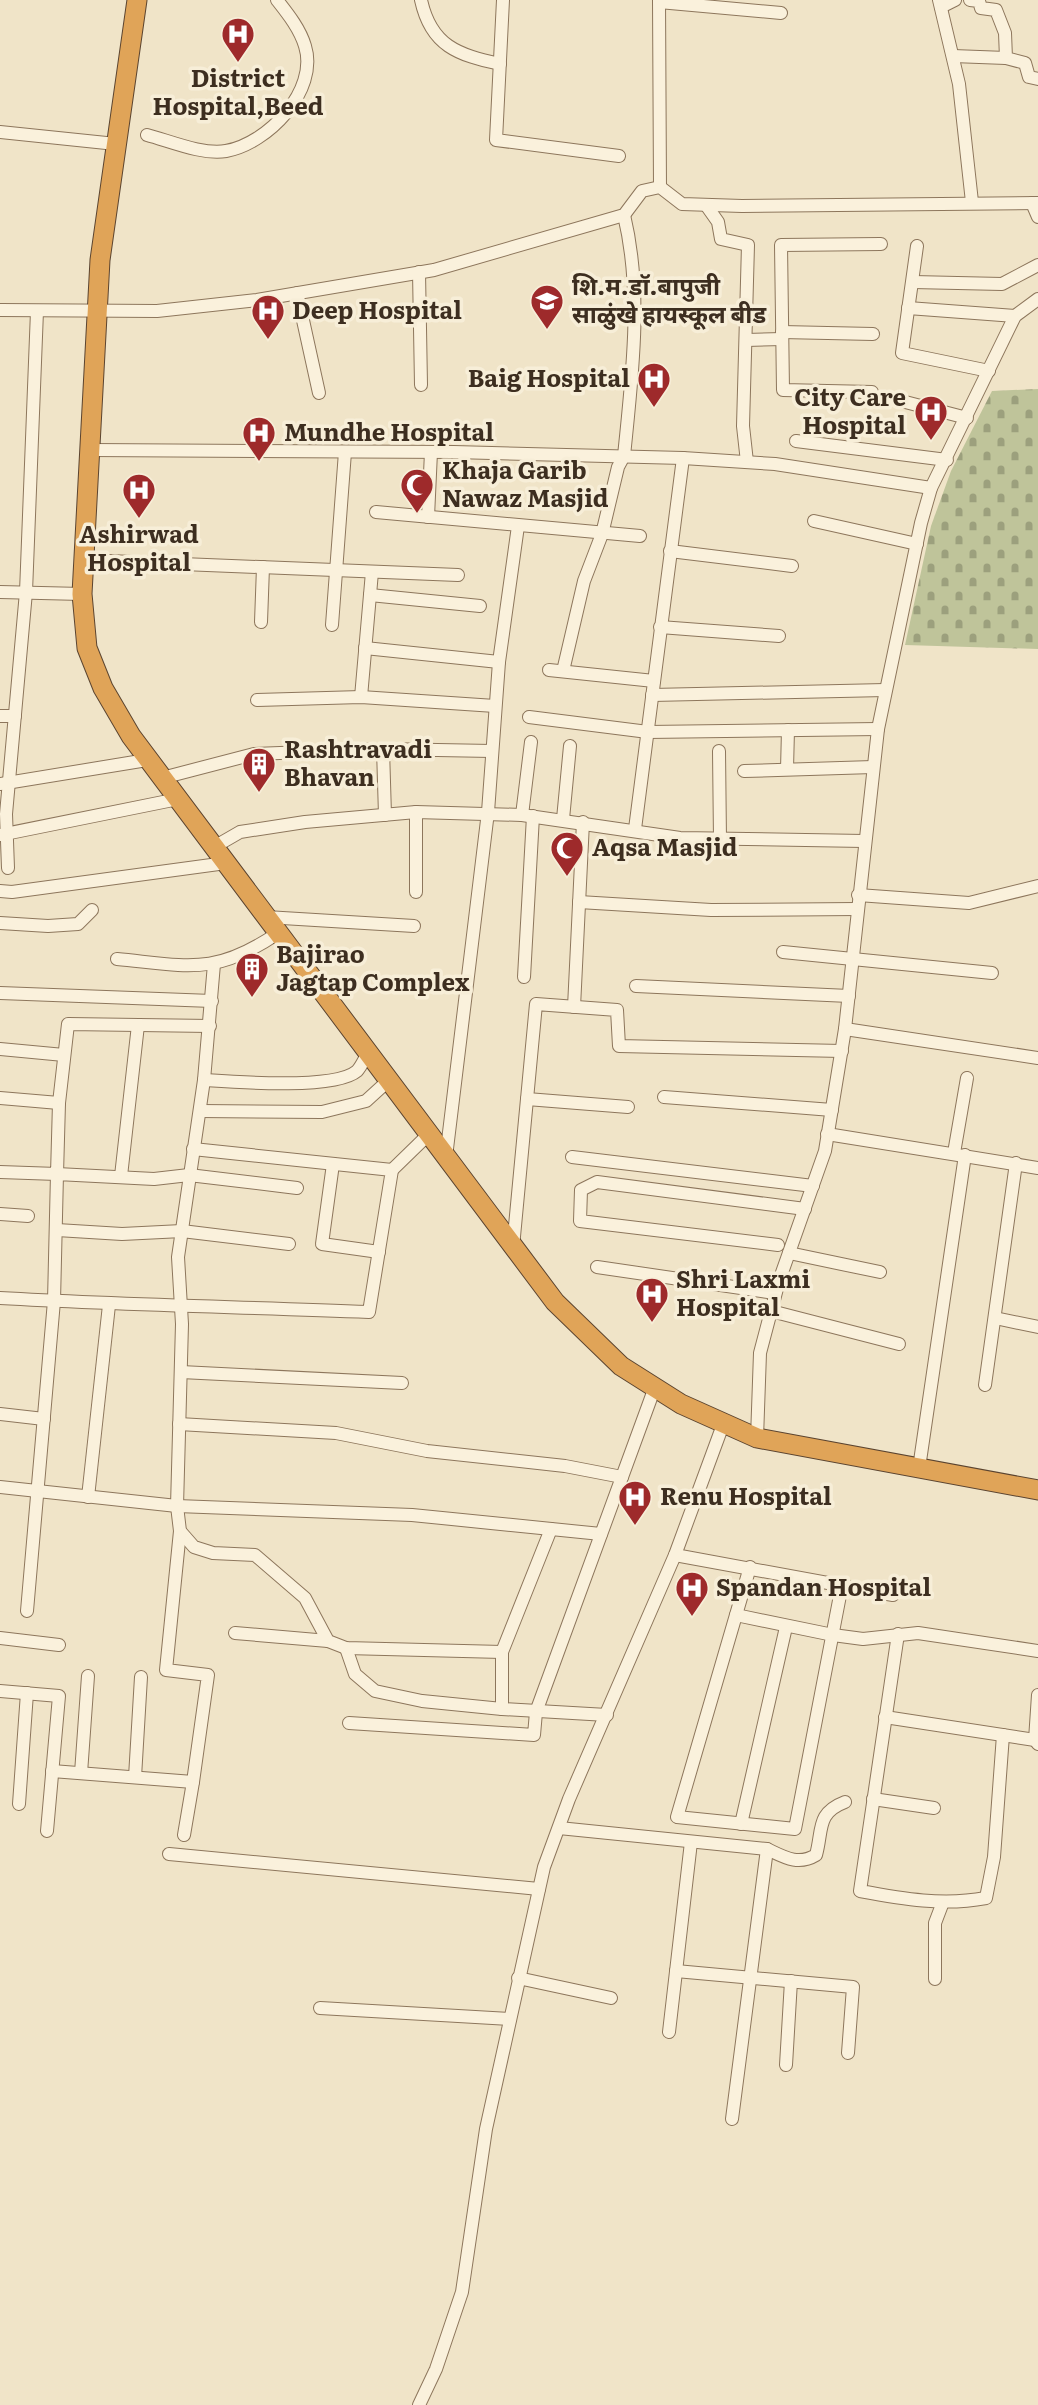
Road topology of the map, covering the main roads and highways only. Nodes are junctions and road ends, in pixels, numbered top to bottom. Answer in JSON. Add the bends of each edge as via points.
{"nodes":[{"id":1,"x":137,"y":0,"type":"edge"},
{"id":2,"x":1038,"y":1490,"type":"edge"}],
"edges":[{"from":1,"to":2,"type":"highway","via":[[100,260],[82,594],[87,648],[103,688],[147,760],[555,1302],[621,1366],[681,1404],[757,1438]]}]}
